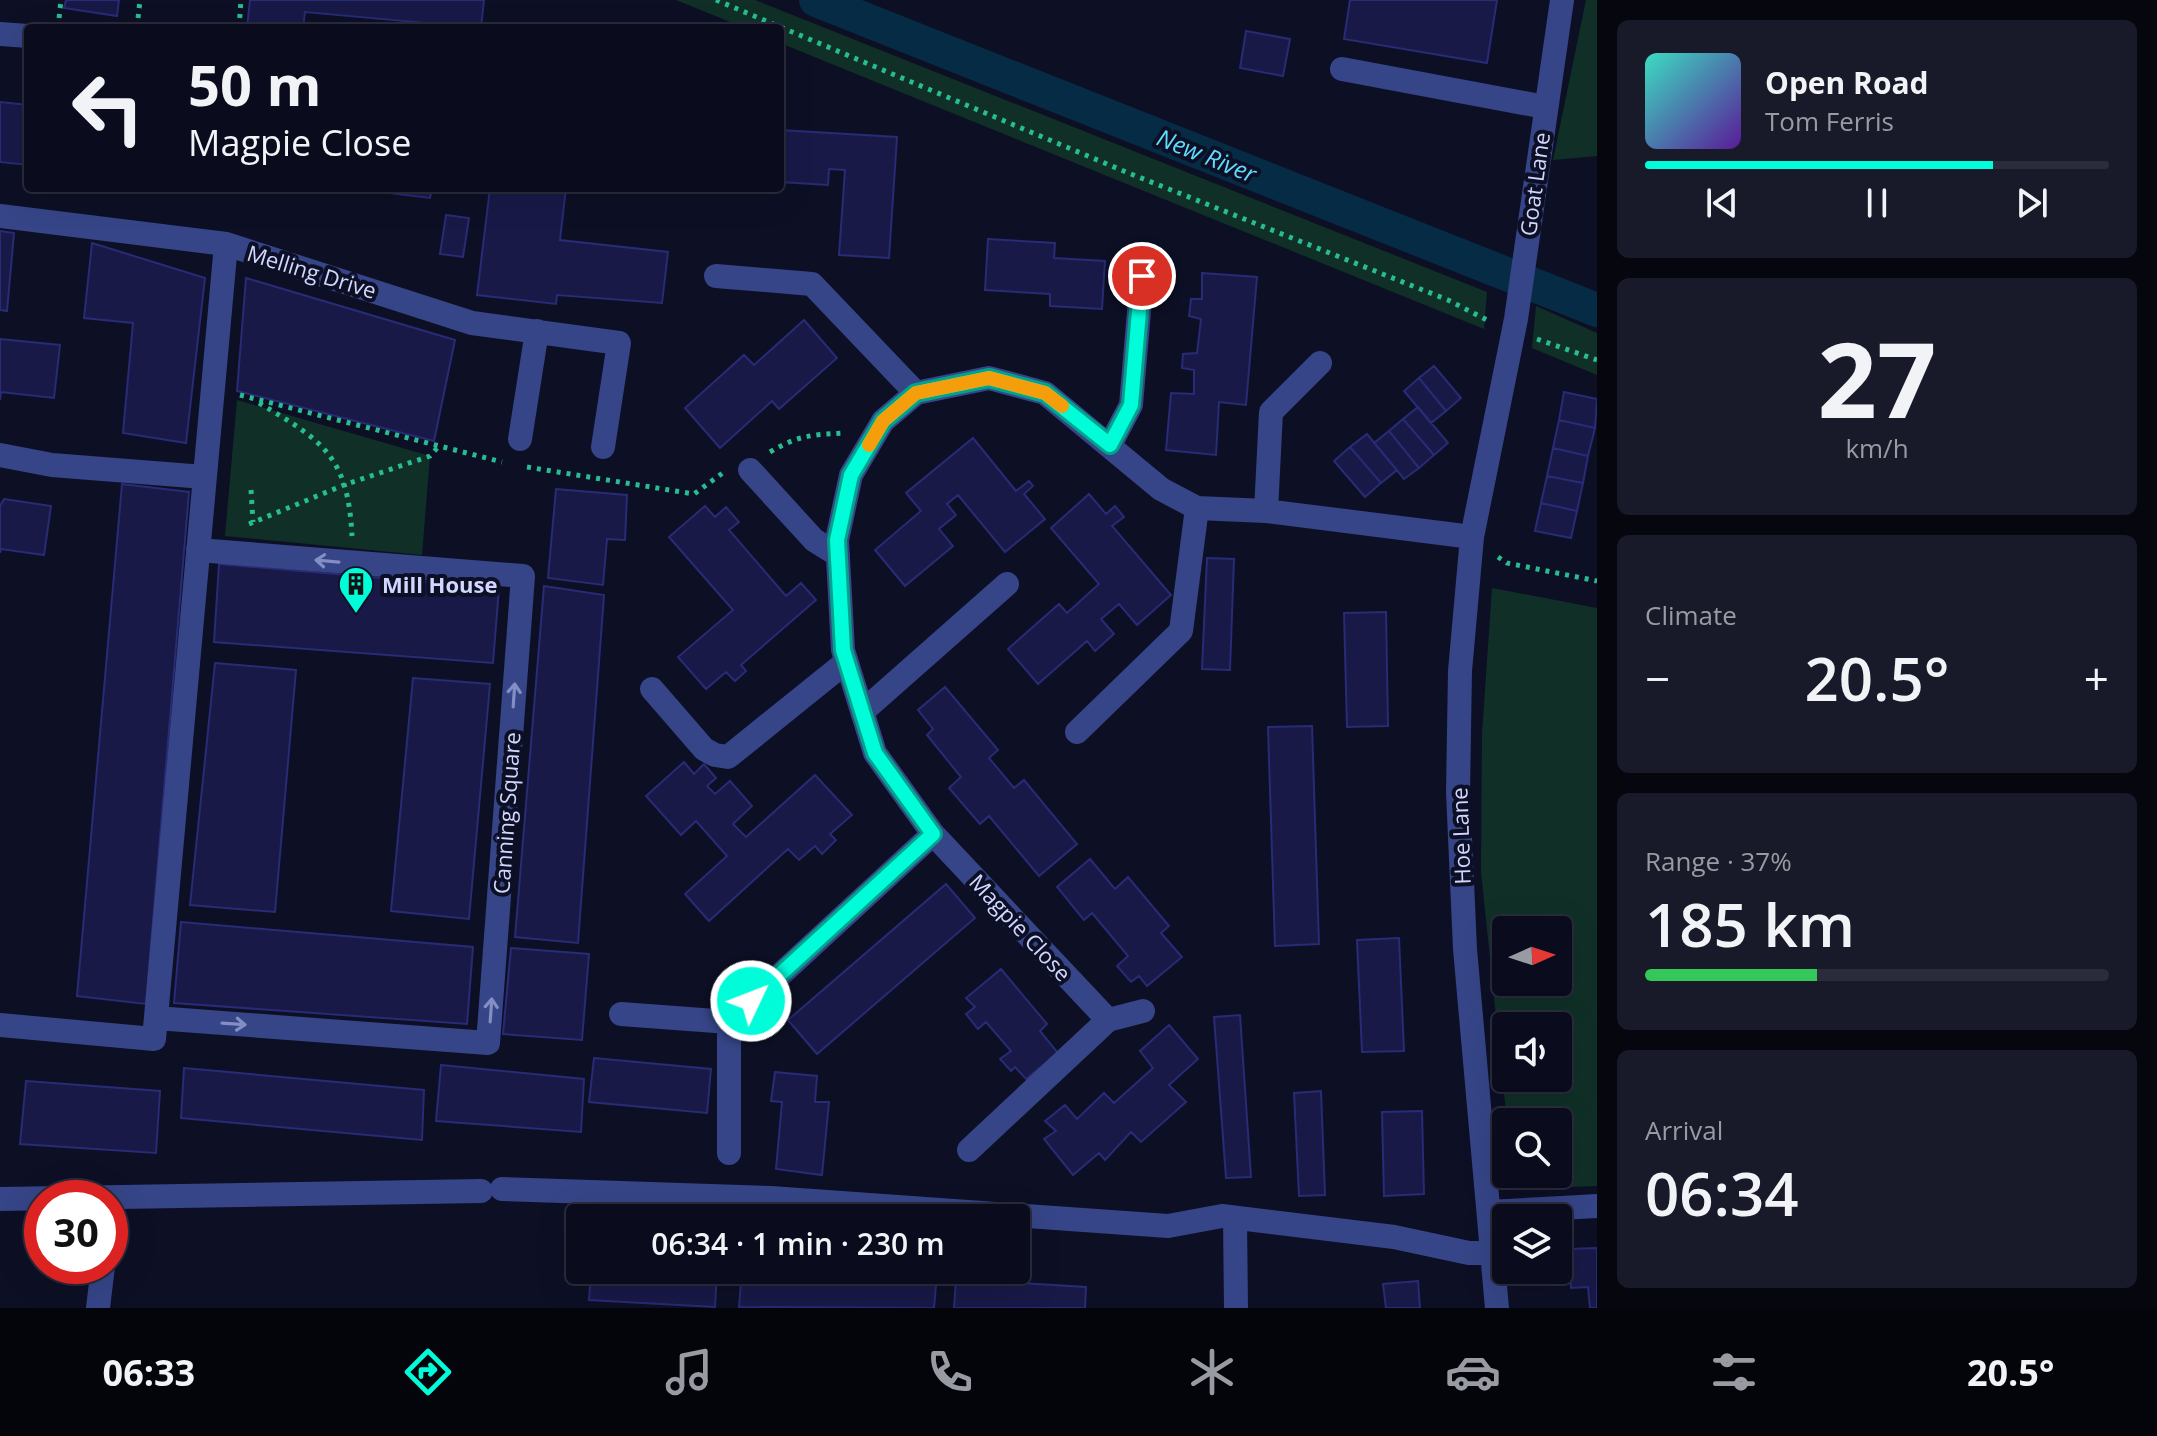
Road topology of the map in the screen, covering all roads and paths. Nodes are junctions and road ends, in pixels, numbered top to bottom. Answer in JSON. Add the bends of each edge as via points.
{"nodes":[{"id":1,"x":61,"y":0,"type":"edge"},
{"id":2,"x":140,"y":0,"type":"edge"},
{"id":3,"x":241,"y":0,"type":"edge"},
{"id":4,"x":716,"y":0,"type":"edge"},
{"id":5,"x":1562,"y":0,"type":"edge"},
{"id":6,"x":58,"y":24,"type":"edge"},
{"id":7,"x":137,"y":24,"type":"edge"},
{"id":8,"x":239,"y":24,"type":"edge"},
{"id":9,"x":773,"y":24,"type":"edge"},
{"id":10,"x":784,"y":29,"type":"edge"},
{"id":11,"x":0,"y":34,"type":"edge"},
{"id":12,"x":24,"y":36,"type":"edge"},
{"id":13,"x":1342,"y":69,"type":"dead end"},
{"id":14,"x":1545,"y":107,"type":"junction"},
{"id":15,"x":0,"y":216,"type":"edge"},
{"id":16,"x":226,"y":244,"type":"junction"},
{"id":17,"x":716,"y":276,"type":"dead end"},
{"id":18,"x":1142,"y":276,"type":"dead end"},
{"id":19,"x":1485,"y":319,"type":"dead end"},
{"id":20,"x":537,"y":331,"type":"junction"},
{"id":21,"x":1531,"y":337,"type":"dead end"},
{"id":22,"x":1597,"y":360,"type":"edge"},
{"id":23,"x":1320,"y":363,"type":"dead end"},
{"id":24,"x":1505,"y":366,"type":"joint"},
{"id":25,"x":212,"y":388,"type":"junction"},
{"id":26,"x":916,"y":393,"type":"junction"},
{"id":27,"x":251,"y":398,"type":"junction"},
{"id":28,"x":883,"y":421,"type":"junction"},
{"id":29,"x":520,"y":439,"type":"dead end"},
{"id":30,"x":1110,"y":445,"type":"junction"},
{"id":31,"x":439,"y":446,"type":"junction"},
{"id":32,"x":603,"y":447,"type":"dead end"},
{"id":33,"x":0,"y":455,"type":"edge"},
{"id":34,"x":505,"y":462,"type":"dead end"},
{"id":35,"x":517,"y":465,"type":"dead end"},
{"id":36,"x":747,"y":465,"type":"junction"},
{"id":37,"x":204,"y":477,"type":"junction"},
{"id":38,"x":344,"y":485,"type":"junction"},
{"id":39,"x":251,"y":490,"type":"dead end"},
{"id":40,"x":1197,"y":508,"type":"junction"},
{"id":41,"x":1266,"y":511,"type":"junction"},
{"id":42,"x":253,"y":522,"type":"junction"},
{"id":43,"x":239,"y":529,"type":"dead end"},
{"id":44,"x":1472,"y":537,"type":"junction"},
{"id":45,"x":198,"y":550,"type":"junction"},
{"id":46,"x":254,"y":555,"type":"junction"},
{"id":47,"x":838,"y":555,"type":"junction"},
{"id":48,"x":353,"y":563,"type":"junction"},
{"id":49,"x":1597,"y":581,"type":"edge"},
{"id":50,"x":1007,"y":584,"type":"dead end"},
{"id":51,"x":846,"y":662,"type":"junction"},
{"id":52,"x":652,"y":689,"type":"dead end"},
{"id":53,"x":862,"y":712,"type":"junction"},
{"id":54,"x":1077,"y":732,"type":"dead end"},
{"id":55,"x":933,"y":834,"type":"junction"},
{"id":56,"x":1143,"y":1011,"type":"dead end"},
{"id":57,"x":621,"y":1014,"type":"dead end"},
{"id":58,"x":156,"y":1018,"type":"junction"},
{"id":59,"x":1108,"y":1020,"type":"junction"},
{"id":60,"x":729,"y":1022,"type":"junction"},
{"id":61,"x":4,"y":1026,"type":"edge"},
{"id":62,"x":969,"y":1150,"type":"dead end"},
{"id":63,"x":729,"y":1153,"type":"dead end"},
{"id":64,"x":0,"y":1199,"type":"edge"},
{"id":65,"x":24,"y":1199,"type":"edge"},
{"id":66,"x":128,"y":1199,"type":"edge"},
{"id":67,"x":1597,"y":1206,"type":"edge"},
{"id":68,"x":1489,"y":1212,"type":"junction"},
{"id":69,"x":1235,"y":1219,"type":"junction"},
{"id":70,"x":1491,"y":1253,"type":"junction"},
{"id":71,"x":101,"y":1284,"type":"edge"},
{"id":72,"x":98,"y":1308,"type":"edge"},
{"id":73,"x":1236,"y":1308,"type":"edge"},
{"id":74,"x":1497,"y":1308,"type":"edge"}],
"edges":[{"from":1,"to":6,"type":"path"},
{"from":2,"to":7,"type":"path"},
{"from":3,"to":8,"type":"path"},
{"from":4,"to":9,"type":"path"},
{"from":5,"to":14,"type":"street","name":"Goat Lane"},
{"from":10,"to":19,"type":"path"},
{"from":11,"to":12,"type":"street"},
{"from":13,"to":14,"type":"street"},
{"from":14,"to":24,"type":"street","name":"Goat Lane"},
{"from":15,"to":16,"type":"street","name":"Melling Drive"},
{"from":16,"to":20,"type":"street","name":"Melling Drive","via":[[472,323]]},
{"from":16,"to":25,"type":"street"},
{"from":17,"to":26,"type":"street","via":[[812,284]]},
{"from":18,"to":30,"type":"street","via":[[1131,405]]},
{"from":20,"to":29,"type":"street"},
{"from":20,"to":32,"type":"street","name":"Melling Drive","via":[[619,343]]},
{"from":21,"to":22,"type":"path"},
{"from":23,"to":41,"type":"street","via":[[1271,412]]},
{"from":24,"to":44,"type":"street","name":"Hoe Lane"},
{"from":25,"to":27,"type":"path"},
{"from":25,"to":37,"type":"street"},
{"from":26,"to":28,"type":"street","name":"Magpie Close"},
{"from":26,"to":30,"type":"street","name":"Magpie Close","via":[[989,378],[1045,393]]},
{"from":27,"to":31,"type":"path"},
{"from":27,"to":38,"type":"path","via":[[330,452]]},
{"from":28,"to":36,"type":"path","via":[[842,433],[790,438]]},
{"from":28,"to":47,"type":"street","name":"Magpie Close","via":[[851,475]]},
{"from":30,"to":40,"type":"street","name":"Magpie Close","via":[[1161,489]]},
{"from":31,"to":34,"type":"path"},
{"from":31,"to":38,"type":"path","via":[[430,456]]},
{"from":33,"to":37,"type":"street","via":[[52,465]]},
{"from":35,"to":36,"type":"path","via":[[694,494]]},
{"from":36,"to":47,"type":"street","via":[[814,540]]},
{"from":37,"to":45,"type":"street"},
{"from":38,"to":42,"type":"path"},
{"from":38,"to":48,"type":"path"},
{"from":39,"to":42,"type":"path"},
{"from":40,"to":41,"type":"street","name":"Magpie Close"},
{"from":40,"to":54,"type":"street","via":[[1181,631]]},
{"from":41,"to":44,"type":"street","name":"Magpie Close"},
{"from":42,"to":43,"type":"path"},
{"from":42,"to":46,"type":"path"},
{"from":44,"to":49,"type":"path","via":[[1507,563]]},
{"from":44,"to":68,"type":"street","name":"Hoe Lane","via":[[1460,671],[1458,792],[1465,949]]},
{"from":45,"to":46,"type":"street","name":"Canning Square"},
{"from":45,"to":58,"type":"street"},
{"from":48,"to":46,"type":"street","name":"Canning Square","one_way":true},
{"from":47,"to":51,"type":"street","name":"Magpie Close"},
{"from":58,"to":48,"type":"street","name":"Canning Square","one_way":true,"via":[[488,1043],[523,576]]},
{"from":50,"to":53,"type":"street"},
{"from":51,"to":52,"type":"street","via":[[728,757],[704,749]]},
{"from":51,"to":53,"type":"street","name":"Magpie Close"},
{"from":53,"to":55,"type":"street","name":"Magpie Close","via":[[875,753]]},
{"from":55,"to":59,"type":"street","name":"Magpie Close"},
{"from":55,"to":60,"type":"street"},
{"from":56,"to":59,"type":"street"},
{"from":57,"to":60,"type":"street"},
{"from":58,"to":61,"type":"street","via":[[154,1039]]},
{"from":59,"to":62,"type":"street"},
{"from":60,"to":63,"type":"street"},
{"from":64,"to":65,"type":"street"},
{"from":66,"to":69,"type":"street","via":[[492,1190],[771,1198],[1168,1226],[1222,1216]]},
{"from":67,"to":68,"type":"street"},
{"from":68,"to":70,"type":"street","name":"Hoe Lane"},
{"from":69,"to":70,"type":"street"},
{"from":69,"to":73,"type":"street"},
{"from":70,"to":74,"type":"street","name":"Hoe Lane"},
{"from":71,"to":72,"type":"street"}]}
